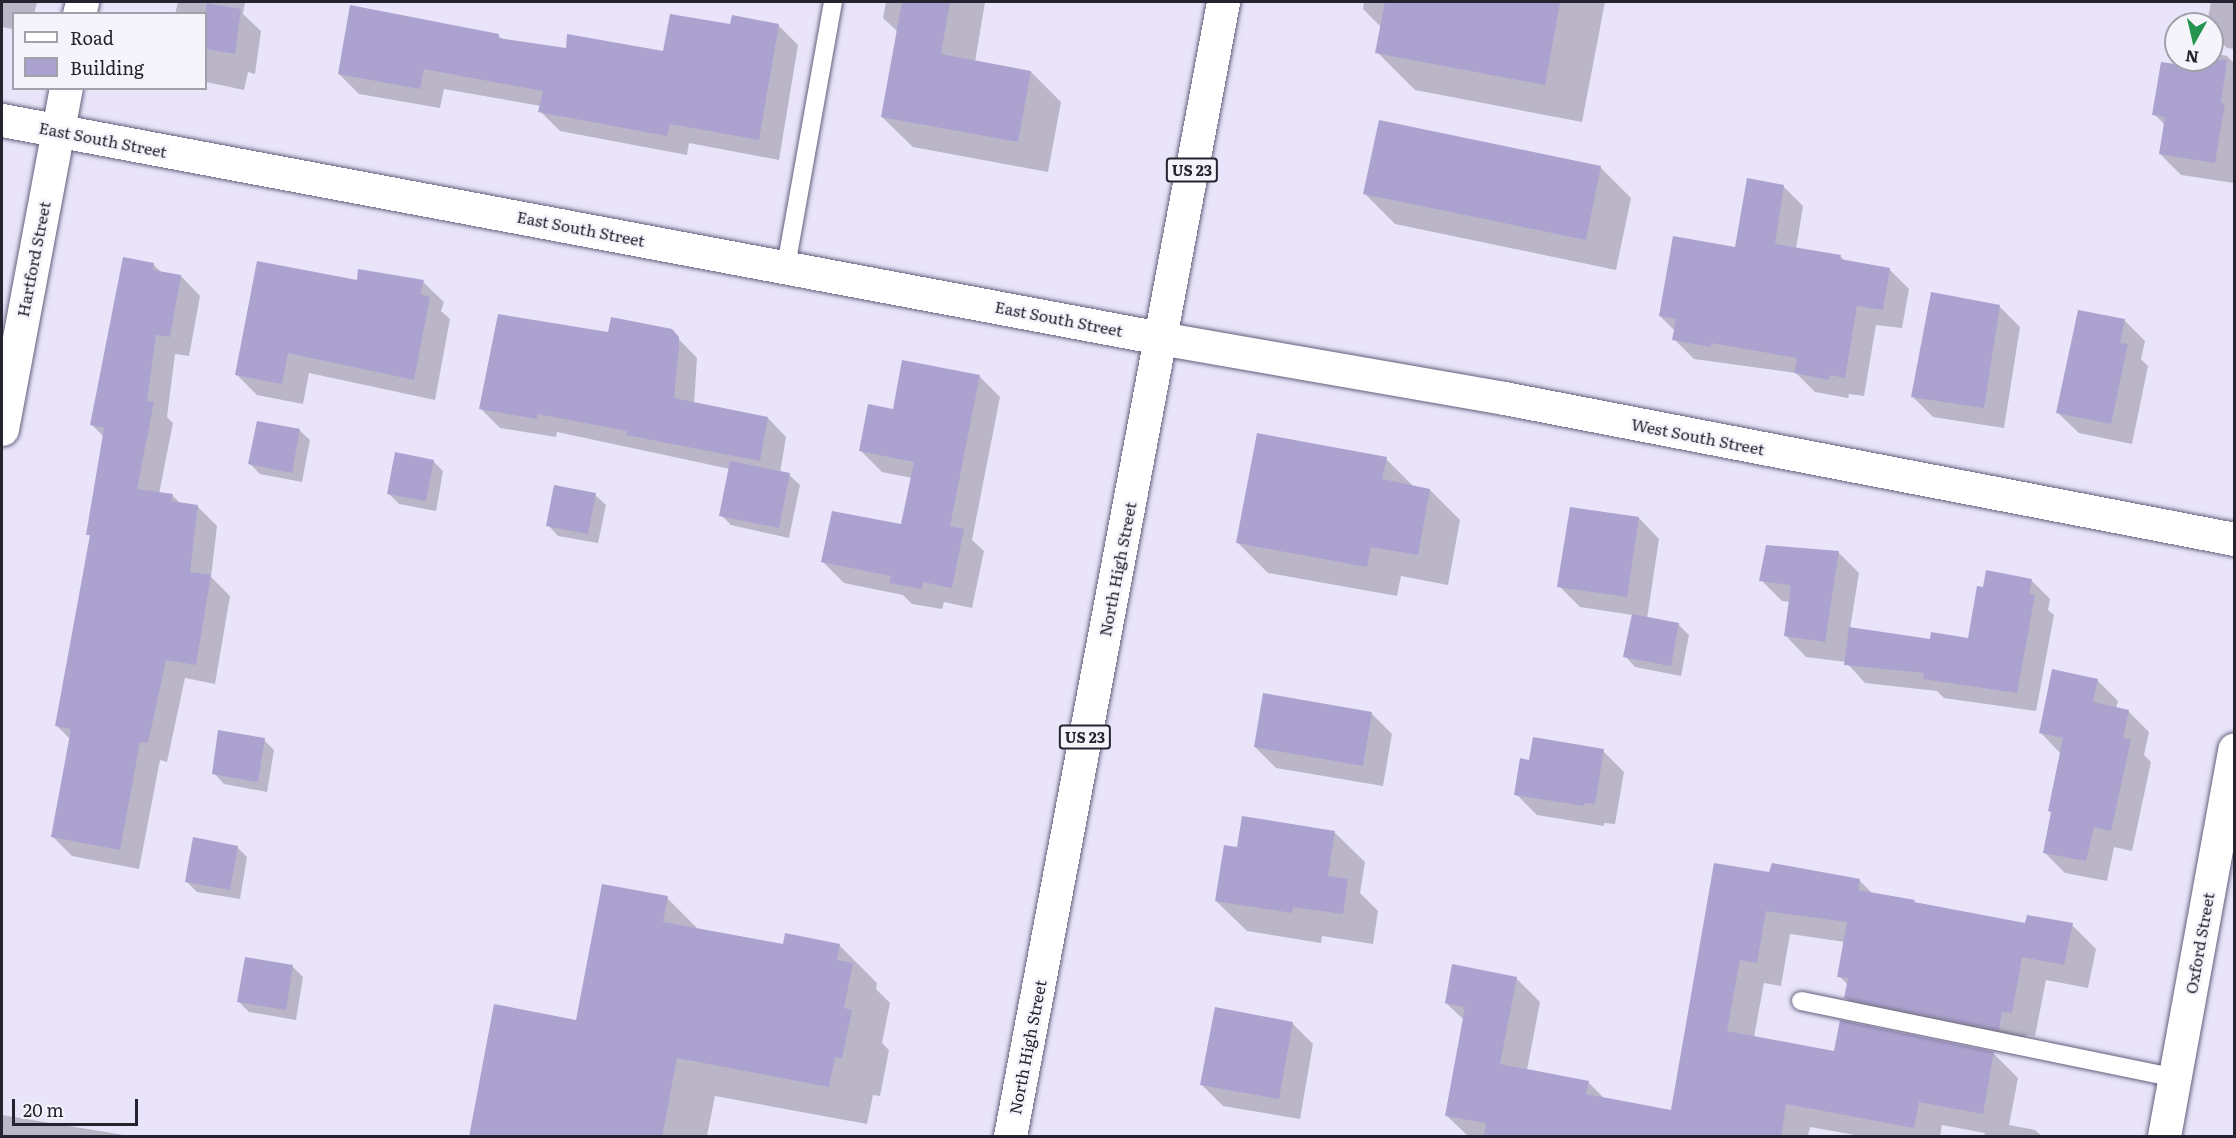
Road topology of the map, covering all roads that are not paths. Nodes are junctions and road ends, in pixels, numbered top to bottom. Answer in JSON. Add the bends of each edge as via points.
{"nodes":[{"id":1,"x":833,"y":2,"type":"edge"},
{"id":2,"x":1223,"y":2,"type":"edge"},
{"id":3,"x":66,"y":90,"type":"edge"},
{"id":4,"x":2,"y":120,"type":"edge"},
{"id":5,"x":57,"y":131,"type":"junction"},
{"id":6,"x":786,"y":266,"type":"junction"},
{"id":7,"x":1160,"y":338,"type":"junction"},
{"id":8,"x":2,"y":429,"type":"edge"},
{"id":9,"x":2235,"y":539,"type":"edge"},
{"id":10,"x":2235,"y":749,"type":"edge"},
{"id":11,"x":1801,"y":1000,"type":"dead end"},
{"id":12,"x":2175,"y":1078,"type":"junction"},
{"id":13,"x":1010,"y":1137,"type":"edge"},
{"id":14,"x":2164,"y":1137,"type":"edge"}],
"edges":[{"from":1,"to":6,"type":"lane"},
{"from":2,"to":7,"type":"street","name":"North High Street","number":"US 23"},
{"from":3,"to":5,"type":"street","name":"Hartford Street"},
{"from":4,"to":5,"type":"street","name":"East South Street"},
{"from":5,"to":6,"type":"street","name":"East South Street"},
{"from":5,"to":8,"type":"street","name":"Hartford Street"},
{"from":6,"to":7,"type":"street","name":"East South Street"},
{"from":7,"to":9,"type":"street","name":"West South Street","via":[[1504,398]]},
{"from":7,"to":13,"type":"street","name":"North High Street","number":"US 23"},
{"from":10,"to":12,"type":"street","name":"Oxford Street"},
{"from":11,"to":12,"type":"lane"},
{"from":12,"to":14,"type":"street","name":"Oxford Street"}]}
